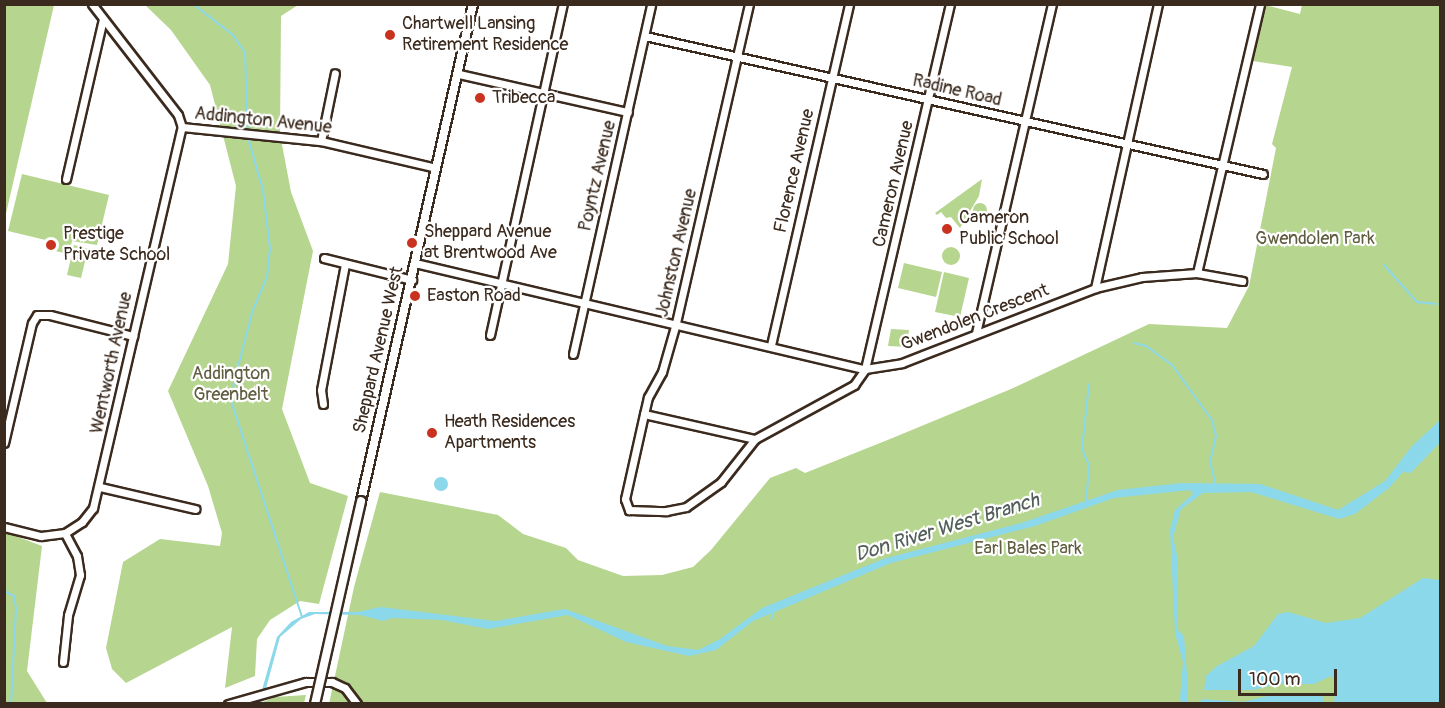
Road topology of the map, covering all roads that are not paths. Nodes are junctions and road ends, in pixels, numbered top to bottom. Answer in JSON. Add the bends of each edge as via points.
{"nodes":[{"id":1,"x":92,"y":4,"type":"edge"},
{"id":2,"x":563,"y":4,"type":"edge"},
{"id":3,"x":651,"y":4,"type":"edge"},
{"id":4,"x":749,"y":4,"type":"edge"},
{"id":5,"x":849,"y":4,"type":"edge"},
{"id":6,"x":950,"y":4,"type":"edge"},
{"id":7,"x":1052,"y":4,"type":"edge"},
{"id":8,"x":1158,"y":4,"type":"edge"},
{"id":9,"x":1260,"y":4,"type":"edge"},
{"id":10,"x":471,"y":5,"type":"edge"},
{"id":11,"x":103,"y":19,"type":"junction"},
{"id":12,"x":645,"y":36,"type":"junction"},
{"id":13,"x":738,"y":55,"type":"junction"},
{"id":14,"x":335,"y":73,"type":"dead end"},
{"id":15,"x":459,"y":74,"type":"junction"},
{"id":16,"x":832,"y":77,"type":"junction"},
{"id":17,"x":542,"y":93,"type":"junction"},
{"id":18,"x":929,"y":100,"type":"junction"},
{"id":19,"x":628,"y":112,"type":"junction"},
{"id":20,"x":1026,"y":121,"type":"junction"},
{"id":21,"x":182,"y":127,"type":"junction"},
{"id":22,"x":321,"y":141,"type":"junction"},
{"id":23,"x":1126,"y":145,"type":"junction"},
{"id":24,"x":1222,"y":166,"type":"junction"},
{"id":25,"x":436,"y":168,"type":"junction"},
{"id":26,"x":1263,"y":174,"type":"dead end"},
{"id":27,"x":66,"y":178,"type":"dead end"},
{"id":28,"x":324,"y":258,"type":"dead end"},
{"id":29,"x":416,"y":263,"type":"junction"},
{"id":30,"x":345,"y":264,"type":"junction"},
{"id":31,"x":1197,"y":273,"type":"junction"},
{"id":32,"x":412,"y":279,"type":"junction"},
{"id":33,"x":1242,"y":280,"type":"dead end"},
{"id":34,"x":502,"y":284,"type":"junction"},
{"id":35,"x":1095,"y":288,"type":"junction"},
{"id":36,"x":585,"y":301,"type":"junction"},
{"id":37,"x":676,"y":323,"type":"junction"},
{"id":38,"x":976,"y":333,"type":"junction"},
{"id":39,"x":490,"y":335,"type":"dead end"},
{"id":40,"x":132,"y":336,"type":"junction"},
{"id":41,"x":771,"y":345,"type":"junction"},
{"id":42,"x":573,"y":354,"type":"dead end"},
{"id":43,"x":865,"y":369,"type":"junction"},
{"id":44,"x":322,"y":404,"type":"dead end"},
{"id":45,"x":644,"y":414,"type":"junction"},
{"id":46,"x":755,"y":439,"type":"junction"},
{"id":47,"x":4,"y":444,"type":"edge"},
{"id":48,"x":100,"y":487,"type":"junction"},
{"id":49,"x":195,"y":509,"type":"dead end"},
{"id":50,"x":4,"y":527,"type":"edge"},
{"id":51,"x":65,"y":533,"type":"junction"},
{"id":52,"x":63,"y":662,"type":"dead end"},
{"id":53,"x":228,"y":704,"type":"edge"},
{"id":54,"x":315,"y":704,"type":"edge"},
{"id":55,"x":357,"y":704,"type":"edge"}],
"edges":[{"from":1,"to":11,"type":"street","name":"Addington Avenue"},
{"from":2,"to":17,"type":"street"},
{"from":3,"to":12,"type":"street","name":"Poyntz Avenue"},
{"from":4,"to":13,"type":"street","name":"Johnston Avenue"},
{"from":5,"to":16,"type":"street","name":"Florence Avenue"},
{"from":6,"to":18,"type":"street","name":"Cameron Avenue"},
{"from":7,"to":20,"type":"street"},
{"from":8,"to":23,"type":"street"},
{"from":9,"to":24,"type":"street"},
{"from":10,"to":15,"type":"main road","name":"Sheppard Avenue West"},
{"from":11,"to":21,"type":"street","name":"Addington Avenue","via":[[178,115]]},
{"from":11,"to":27,"type":"street"},
{"from":12,"to":13,"type":"street","name":"Radine Road"},
{"from":12,"to":19,"type":"street","name":"Poyntz Avenue"},
{"from":13,"to":16,"type":"street","name":"Radine Road"},
{"from":13,"to":37,"type":"street","name":"Johnston Avenue"},
{"from":14,"to":22,"type":"street"},
{"from":15,"to":17,"type":"street"},
{"from":15,"to":25,"type":"main road","name":"Sheppard Avenue West"},
{"from":16,"to":18,"type":"street","name":"Radine Road"},
{"from":16,"to":41,"type":"street","name":"Florence Avenue"},
{"from":17,"to":19,"type":"street"},
{"from":17,"to":34,"type":"street"},
{"from":18,"to":20,"type":"street","name":"Radine Road"},
{"from":18,"to":43,"type":"street","name":"Cameron Avenue"},
{"from":19,"to":36,"type":"street","name":"Poyntz Avenue"},
{"from":20,"to":23,"type":"street","name":"Radine Road"},
{"from":20,"to":38,"type":"street"},
{"from":21,"to":22,"type":"street","name":"Addington Avenue"},
{"from":21,"to":40,"type":"street","name":"Wentworth Avenue"},
{"from":22,"to":25,"type":"street","name":"Addington Avenue"},
{"from":23,"to":24,"type":"street","name":"Radine Road"},
{"from":23,"to":35,"type":"street"},
{"from":24,"to":26,"type":"street","name":"Radine Road"},
{"from":24,"to":31,"type":"street"},
{"from":25,"to":29,"type":"main road","name":"Sheppard Avenue West"},
{"from":28,"to":30,"type":"street"},
{"from":29,"to":32,"type":"main road","name":"Sheppard Avenue West"},
{"from":29,"to":34,"type":"street"},
{"from":30,"to":32,"type":"street"},
{"from":30,"to":44,"type":"street","via":[[321,390]]},
{"from":31,"to":33,"type":"street","name":"Gwendolen Crescent"},
{"from":31,"to":35,"type":"street","name":"Gwendolen Crescent","via":[[1142,277]]},
{"from":32,"to":54,"type":"main road","name":"Sheppard Avenue West","bridge":true},
{"from":34,"to":36,"type":"street"},
{"from":34,"to":39,"type":"street"},
{"from":35,"to":38,"type":"street","name":"Gwendolen Crescent"},
{"from":36,"to":37,"type":"street"},
{"from":36,"to":42,"type":"street","name":"Poyntz Avenue"},
{"from":37,"to":41,"type":"street"},
{"from":37,"to":45,"type":"street","name":"Johnston Avenue","via":[[662,372],[648,397]]},
{"from":38,"to":43,"type":"street","name":"Gwendolen Crescent","via":[[902,363]]},
{"from":40,"to":47,"type":"street","via":[[38,315],[32,323]]},
{"from":40,"to":48,"type":"street","name":"Wentworth Avenue"},
{"from":41,"to":43,"type":"street"},
{"from":43,"to":46,"type":"street","via":[[854,385]]},
{"from":45,"to":46,"type":"street"},
{"from":45,"to":46,"type":"street","name":"Johnston Avenue","via":[[624,506],[629,510],[686,507],[721,482]]},
{"from":48,"to":49,"type":"street"},
{"from":48,"to":51,"type":"street","name":"Wentworth Avenue","via":[[93,508]]},
{"from":50,"to":51,"type":"street","via":[[41,536]]},
{"from":51,"to":52,"type":"street","via":[[77,556],[80,575],[68,615]]},
{"from":53,"to":55,"type":"street","via":[[306,682],[332,682],[345,688]]}]}
